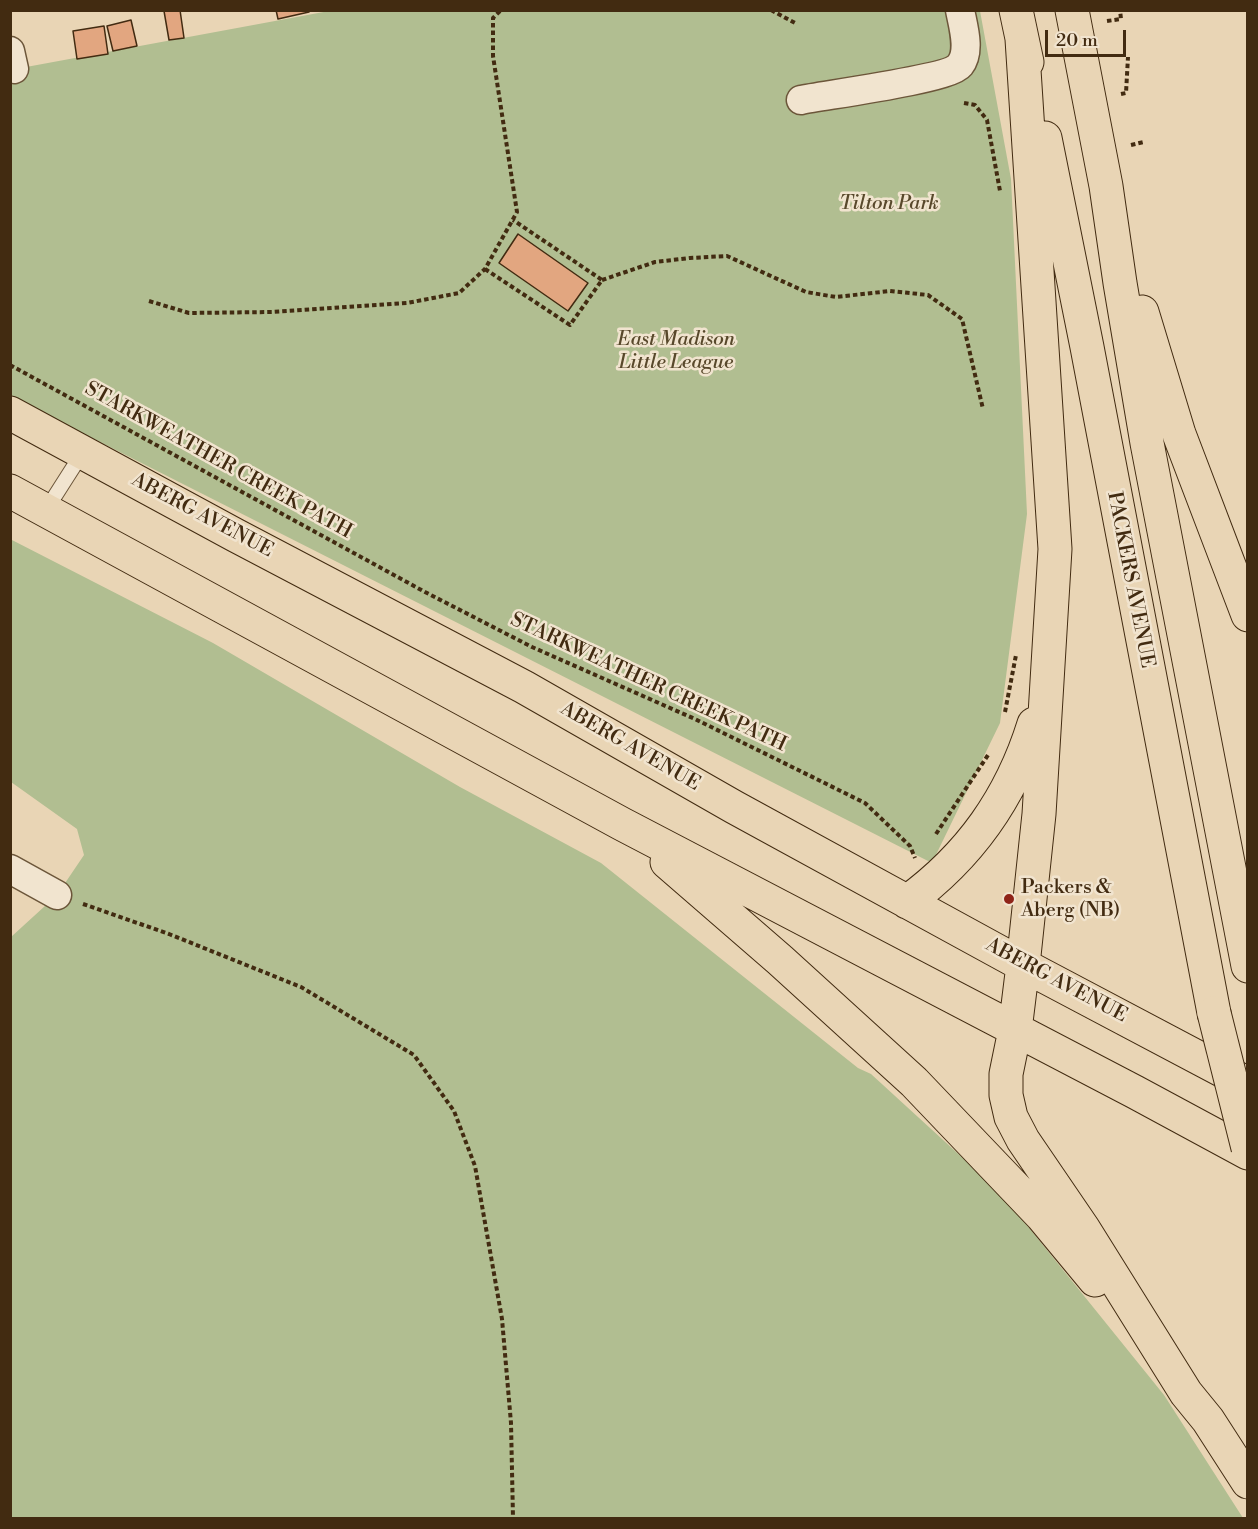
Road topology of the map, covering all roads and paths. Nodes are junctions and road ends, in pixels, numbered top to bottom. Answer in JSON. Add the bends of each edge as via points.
{"nodes":[{"id":1,"x":501,"y":10,"type":"edge"},
{"id":2,"x":771,"y":10,"type":"edge"},
{"id":3,"x":960,"y":10,"type":"edge"},
{"id":4,"x":1072,"y":10,"type":"edge"},
{"id":5,"x":1120,"y":10,"type":"edge"},
{"id":6,"x":1107,"y":21,"type":"dead end"},
{"id":7,"x":795,"y":23,"type":"dead end"},
{"id":8,"x":1019,"y":25,"type":"edge"},
{"id":9,"x":1128,"y":57,"type":"dead end"},
{"id":10,"x":1121,"y":94,"type":"dead end"},
{"id":11,"x":801,"y":99,"type":"dead end"},
{"id":12,"x":964,"y":103,"type":"dead end"},
{"id":13,"x":1144,"y":142,"type":"dead end"},
{"id":14,"x":1131,"y":145,"type":"dead end"},
{"id":15,"x":1002,"y":202,"type":"dead end"},
{"id":16,"x":1110,"y":207,"type":"junction"},
{"id":17,"x":513,"y":220,"type":"junction"},
{"id":18,"x":485,"y":269,"type":"junction"},
{"id":19,"x":602,"y":280,"type":"junction"},
{"id":20,"x":150,"y":301,"type":"dead end"},
{"id":21,"x":10,"y":365,"type":"edge"},
{"id":22,"x":983,"y":409,"type":"dead end"},
{"id":23,"x":10,"y":413,"type":"edge"},
{"id":24,"x":83,"y":452,"type":"junction"},
{"id":25,"x":10,"y":491,"type":"edge"},
{"id":26,"x":46,"y":510,"type":"junction"},
{"id":27,"x":1248,"y":615,"type":"edge"},
{"id":28,"x":1016,"y":654,"type":"dead end"},
{"id":29,"x":1046,"y":682,"type":"junction"},
{"id":30,"x":1003,"y":719,"type":"dead end"},
{"id":31,"x":992,"y":749,"type":"dead end"},
{"id":32,"x":622,"y":824,"type":"junction"},
{"id":33,"x":928,"y":841,"type":"dead end"},
{"id":34,"x":921,"y":849,"type":"dead end"},
{"id":35,"x":914,"y":856,"type":"junction"},
{"id":36,"x":10,"y":869,"type":"edge"},
{"id":37,"x":935,"y":881,"type":"junction"},
{"id":38,"x":57,"y":895,"type":"joint"},
{"id":39,"x":907,"y":902,"type":"junction"},
{"id":40,"x":1023,"y":965,"type":"junction"},
{"id":41,"x":1248,"y":966,"type":"edge"},
{"id":42,"x":1015,"y":1030,"type":"junction"},
{"id":43,"x":1248,"y":1084,"type":"edge"},
{"id":44,"x":1136,"y":1092,"type":"junction"},
{"id":45,"x":1248,"y":1135,"type":"edge"},
{"id":46,"x":1248,"y":1148,"type":"edge"},
{"id":47,"x":1248,"y":1153,"type":"edge"},
{"id":48,"x":1186,"y":1393,"type":"junction"},
{"id":49,"x":1248,"y":1482,"type":"edge"},
{"id":50,"x":513,"y":1518,"type":"edge"}],
"edges":[{"from":1,"to":17,"type":"path","via":[[493,18],[493,56],[517,212]]},
{"from":2,"to":7,"type":"path"},
{"from":3,"to":11,"type":"street","via":[[965,43],[961,65],[955,69]]},
{"from":4,"to":16,"type":"main road"},
{"from":5,"to":6,"type":"path","via":[[1121,18]]},
{"from":8,"to":29,"type":"main road","via":[[1055,534]]},
{"from":8,"to":46,"type":"main road","name":"PACKERS AVENUE","bridge":true,"via":[[1071,267],[1214,1013]]},
{"from":9,"to":10,"type":"path","via":[[1126,93]]},
{"from":12,"to":15,"type":"path","via":[[975,105],[987,120]]},
{"from":13,"to":14,"type":"path"},
{"from":16,"to":27,"type":"main road","via":[[1179,434]]},
{"from":16,"to":41,"type":"main road","via":[[1145,432]]},
{"from":17,"to":18,"type":"path"},
{"from":17,"to":19,"type":"path"},
{"from":18,"to":19,"type":"path","via":[[570,325]]},
{"from":18,"to":20,"type":"path","via":[[459,292],[407,303],[189,313]]},
{"from":19,"to":22,"type":"path","via":[[655,262],[728,256],[806,292],[836,297],[890,291],[928,295],[962,319]]},
{"from":21,"to":35,"type":"path","name":"STARKWEATHER CREEK PATH","via":[[425,592],[865,803],[910,846]]},
{"from":23,"to":24,"type":"main road","name":"ABERG AVENUE"},
{"from":24,"to":26,"type":"lane"},
{"from":24,"to":39,"type":"main road","name":"ABERG AVENUE","via":[[524,687]]},
{"from":25,"to":26,"type":"main road"},
{"from":26,"to":32,"type":"main road"},
{"from":28,"to":30,"type":"path"},
{"from":29,"to":37,"type":"main road","via":[[1025,752],[1006,792],[966,850]]},
{"from":29,"to":40,"type":"main road","via":[[1040,802]]},
{"from":31,"to":33,"type":"path"},
{"from":32,"to":42,"type":"main road"},
{"from":32,"to":48,"type":"main road","via":[[914,1082],[1042,1216]]},
{"from":34,"to":35,"type":"path"},
{"from":35,"to":37,"type":"path","name":"STARKWEATHER CREEK PATH","via":[[918,868]]},
{"from":36,"to":38,"type":"street"},
{"from":37,"to":39,"type":"main road"},
{"from":38,"to":50,"type":"path","via":[[169,934],[301,987],[414,1055],[454,1111],[476,1166],[502,1319],[511,1423]]},
{"from":39,"to":40,"type":"main road","name":"ABERG AVENUE"},
{"from":40,"to":42,"type":"main road"},
{"from":40,"to":43,"type":"main road","name":"ABERG AVENUE"},
{"from":42,"to":44,"type":"main road"},
{"from":42,"to":48,"type":"main road","via":[[1006,1084],[1016,1128]]},
{"from":44,"to":45,"type":"main road","via":[[1155,1091],[1176,1097]]},
{"from":44,"to":47,"type":"main road"},
{"from":48,"to":49,"type":"main road"}]}
